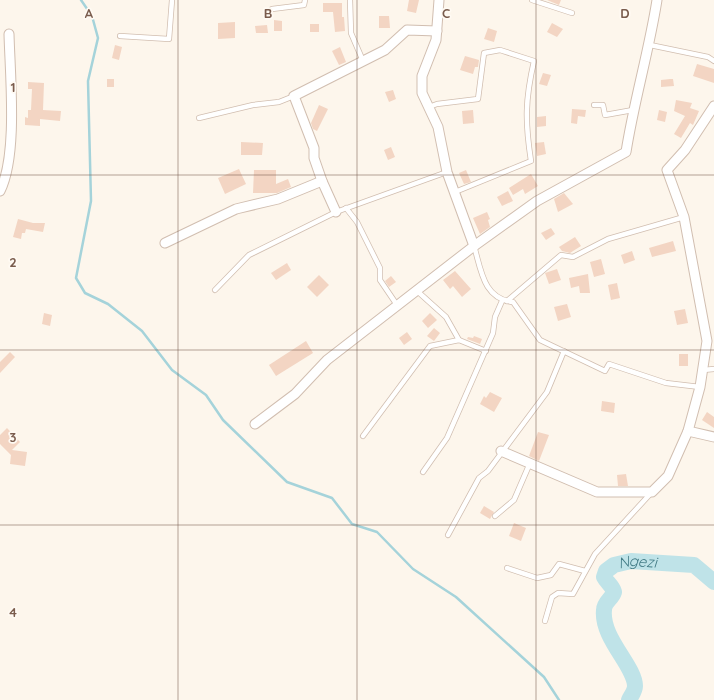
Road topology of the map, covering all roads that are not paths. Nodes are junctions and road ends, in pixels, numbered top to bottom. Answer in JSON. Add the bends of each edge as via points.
{"nodes":[{"id":1,"x":172,"y":0,"type":"edge"},
{"id":2,"x":305,"y":0,"type":"edge"},
{"id":3,"x":350,"y":0,"type":"edge"},
{"id":4,"x":439,"y":0,"type":"edge"},
{"id":5,"x":532,"y":0,"type":"edge"},
{"id":6,"x":657,"y":0,"type":"edge"},
{"id":7,"x":272,"y":9,"type":"dead end"},
{"id":8,"x":572,"y":13,"type":"dead end"},
{"id":9,"x":437,"y":31,"type":"junction"},
{"id":10,"x":9,"y":34,"type":"dead end"},
{"id":11,"x":120,"y":36,"type":"dead end"},
{"id":12,"x":650,"y":45,"type":"junction"},
{"id":13,"x":363,"y":61,"type":"junction"},
{"id":14,"x":714,"y":61,"type":"edge"},
{"id":15,"x":294,"y":96,"type":"junction"},
{"id":16,"x":594,"y":105,"type":"dead end"},
{"id":17,"x":714,"y":106,"type":"edge"},
{"id":18,"x":428,"y":107,"type":"junction"},
{"id":19,"x":633,"y":110,"type":"junction"},
{"id":20,"x":199,"y":118,"type":"dead end"},
{"id":21,"x":448,"y":172,"type":"junction"},
{"id":22,"x":322,"y":181,"type":"junction"},
{"id":23,"x":0,"y":191,"type":"edge"},
{"id":24,"x":455,"y":192,"type":"junction"},
{"id":25,"x":346,"y":208,"type":"junction"},
{"id":26,"x":336,"y":212,"type":"junction"},
{"id":27,"x":684,"y":217,"type":"junction"},
{"id":28,"x":165,"y":243,"type":"dead end"},
{"id":29,"x":474,"y":246,"type":"junction"},
{"id":30,"x":215,"y":290,"type":"dead end"},
{"id":31,"x":416,"y":290,"type":"junction"},
{"id":32,"x":505,"y":301,"type":"junction"},
{"id":33,"x":397,"y":305,"type":"junction"},
{"id":34,"x":459,"y":340,"type":"junction"},
{"id":35,"x":486,"y":351,"type":"junction"},
{"id":36,"x":564,"y":351,"type":"junction"},
{"id":37,"x":714,"y":369,"type":"edge"},
{"id":38,"x":703,"y":370,"type":"junction"},
{"id":39,"x":700,"y":387,"type":"junction"},
{"id":40,"x":255,"y":424,"type":"dead end"},
{"id":41,"x":688,"y":431,"type":"junction"},
{"id":42,"x":363,"y":436,"type":"dead end"},
{"id":43,"x":714,"y":437,"type":"edge"},
{"id":44,"x":501,"y":451,"type":"junction"},
{"id":45,"x":530,"y":463,"type":"junction"},
{"id":46,"x":423,"y":472,"type":"dead end"},
{"id":47,"x":652,"y":492,"type":"junction"},
{"id":48,"x":495,"y":516,"type":"dead end"},
{"id":49,"x":448,"y":535,"type":"dead end"},
{"id":50,"x":507,"y":568,"type":"dead end"},
{"id":51,"x":585,"y":571,"type":"junction"},
{"id":52,"x":545,"y":622,"type":"dead end"}],
"edges":[{"from":1,"to":11,"type":"lane","via":[[169,39]]},
{"from":2,"to":7,"type":"lane","via":[[304,5]]},
{"from":3,"to":13,"type":"lane","via":[[350,33]]},
{"from":4,"to":9,"type":"street"},
{"from":5,"to":8,"type":"lane"},
{"from":6,"to":12,"type":"street"},
{"from":9,"to":13,"type":"street","via":[[407,30],[385,50]]},
{"from":9,"to":18,"type":"street","via":[[422,76],[422,93]]},
{"from":10,"to":23,"type":"street","via":[[11,136],[5,182]]},
{"from":12,"to":14,"type":"lane","via":[[708,57]]},
{"from":12,"to":19,"type":"street"},
{"from":13,"to":15,"type":"street"},
{"from":15,"to":20,"type":"lane","via":[[279,102],[253,105]]},
{"from":15,"to":22,"type":"street","via":[[314,148],[314,158]]},
{"from":16,"to":19,"type":"lane","via":[[603,105],[605,115]]},
{"from":17,"to":27,"type":"street","via":[[685,150],[667,170]]},
{"from":18,"to":21,"type":"street","via":[[438,127]]},
{"from":18,"to":24,"type":"lane","via":[[478,99],[484,53],[500,50],[534,61],[527,91],[526,130],[531,161]]},
{"from":19,"to":29,"type":"street","via":[[626,152],[537,201]]},
{"from":21,"to":24,"type":"street"},
{"from":21,"to":25,"type":"lane"},
{"from":22,"to":26,"type":"street"},
{"from":22,"to":28,"type":"street","via":[[278,199],[236,209]]},
{"from":24,"to":29,"type":"street"},
{"from":25,"to":26,"type":"lane"},
{"from":25,"to":33,"type":"lane","via":[[357,222],[380,268],[380,280]]},
{"from":26,"to":30,"type":"lane","via":[[249,255]]},
{"from":27,"to":32,"type":"lane","via":[[608,239],[573,256],[561,255]]},
{"from":27,"to":38,"type":"street","via":[[707,341]]},
{"from":29,"to":31,"type":"street"},
{"from":29,"to":32,"type":"lane","via":[[485,285]]},
{"from":31,"to":33,"type":"street"},
{"from":31,"to":34,"type":"lane","via":[[446,317]]},
{"from":32,"to":35,"type":"lane","via":[[495,316],[493,333]]},
{"from":32,"to":36,"type":"lane","via":[[513,302],[540,340]]},
{"from":33,"to":40,"type":"street","via":[[327,360],[295,394]]},
{"from":34,"to":35,"type":"lane"},
{"from":34,"to":42,"type":"lane","via":[[430,346]]},
{"from":35,"to":46,"type":"lane","via":[[447,438]]},
{"from":36,"to":39,"type":"lane","via":[[605,371],[609,364],[666,383]]},
{"from":36,"to":44,"type":"lane","via":[[547,392]]},
{"from":37,"to":38,"type":"lane"},
{"from":38,"to":39,"type":"street"},
{"from":39,"to":41,"type":"street"},
{"from":41,"to":43,"type":"street"},
{"from":41,"to":47,"type":"street","via":[[668,476]]},
{"from":44,"to":45,"type":"street"},
{"from":44,"to":49,"type":"lane","via":[[488,471],[479,478]]},
{"from":45,"to":47,"type":"street","via":[[597,492]]},
{"from":45,"to":48,"type":"lane","via":[[514,500]]},
{"from":47,"to":51,"type":"lane","via":[[596,554]]},
{"from":50,"to":51,"type":"lane","via":[[537,578],[551,575],[559,564]]},
{"from":51,"to":52,"type":"lane","via":[[573,594],[558,593],[552,597]]}]}
